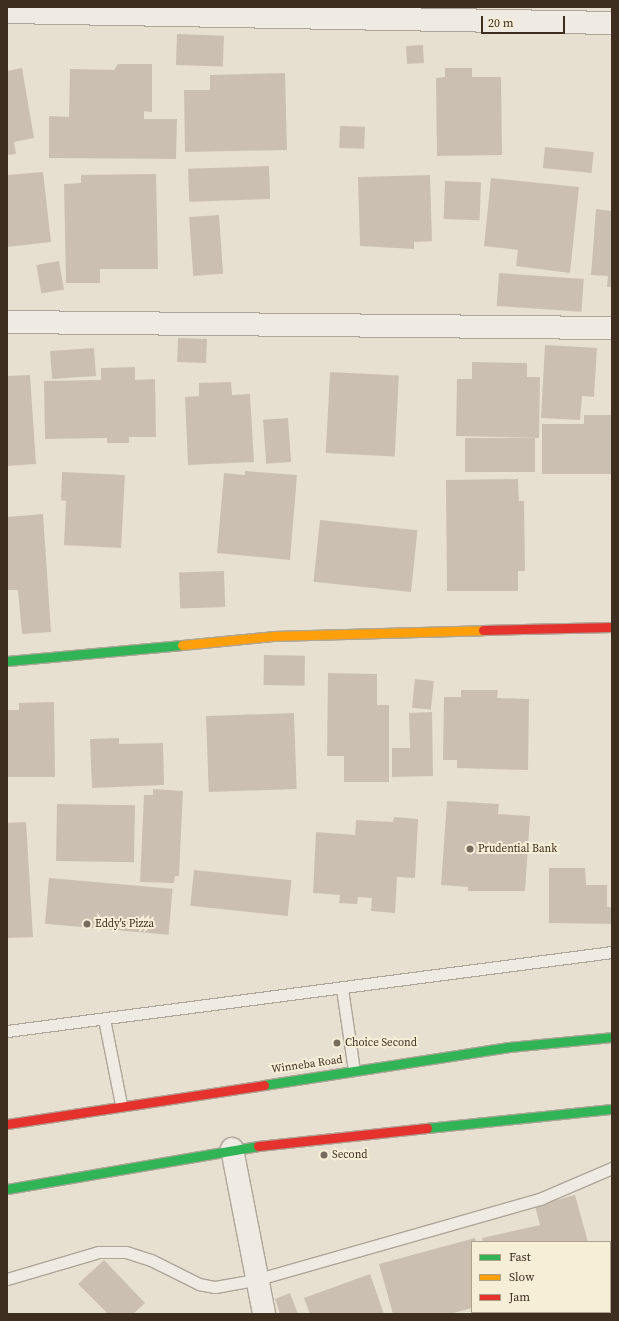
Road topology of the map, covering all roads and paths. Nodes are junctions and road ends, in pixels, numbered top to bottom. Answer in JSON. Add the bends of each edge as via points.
{"nodes":[{"id":1,"x":21,"y":10,"type":"edge"},
{"id":2,"x":612,"y":23,"type":"edge"},
{"id":3,"x":7,"y":322,"type":"edge"},
{"id":4,"x":612,"y":328,"type":"edge"},
{"id":5,"x":612,"y":627,"type":"edge"},
{"id":6,"x":7,"y":660,"type":"edge"},
{"id":7,"x":612,"y":952,"type":"edge"},
{"id":8,"x":342,"y":989,"type":"junction"},
{"id":9,"x":104,"y":1019,"type":"junction"},
{"id":10,"x":7,"y":1031,"type":"edge"},
{"id":11,"x":612,"y":1037,"type":"edge"},
{"id":12,"x":354,"y":1070,"type":"junction"},
{"id":13,"x":121,"y":1104,"type":"junction"},
{"id":14,"x":612,"y":1109,"type":"edge"},
{"id":15,"x":7,"y":1124,"type":"edge"},
{"id":16,"x":232,"y":1149,"type":"junction"},
{"id":17,"x":612,"y":1168,"type":"edge"},
{"id":18,"x":7,"y":1189,"type":"edge"},
{"id":19,"x":7,"y":1279,"type":"edge"},
{"id":20,"x":255,"y":1280,"type":"junction"},
{"id":21,"x":264,"y":1314,"type":"edge"}],
"edges":[{"from":1,"to":2,"type":"street"},
{"from":3,"to":4,"type":"street"},
{"from":5,"to":6,"type":"main road","via":[[273,636]]},
{"from":7,"to":8,"type":"lane"},
{"from":8,"to":9,"type":"lane"},
{"from":8,"to":12,"type":"lane"},
{"from":9,"to":10,"type":"lane"},
{"from":9,"to":13,"type":"lane"},
{"from":11,"to":12,"type":"main road","name":"Winneba Road","via":[[509,1047]]},
{"from":12,"to":13,"type":"main road","name":"Winneba Road"},
{"from":13,"to":15,"type":"main road","name":"Winneba Road"},
{"from":14,"to":16,"type":"main road"},
{"from":16,"to":18,"type":"main road"},
{"from":16,"to":20,"type":"street"},
{"from":17,"to":20,"type":"lane","via":[[542,1198]]},
{"from":19,"to":20,"type":"lane","via":[[100,1252],[126,1252],[152,1260],[199,1284],[215,1287]]},
{"from":20,"to":21,"type":"street"}]}
